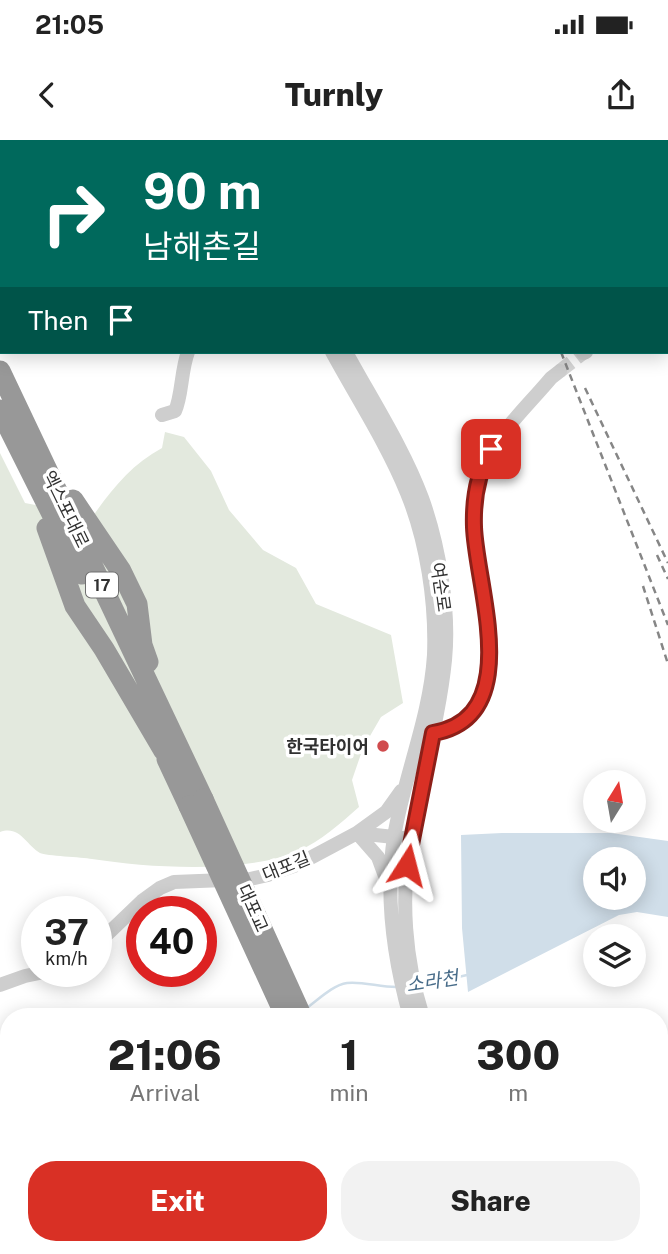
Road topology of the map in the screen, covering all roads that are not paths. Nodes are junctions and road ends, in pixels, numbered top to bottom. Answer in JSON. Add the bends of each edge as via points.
{"nodes":[{"id":1,"x":187,"y":354,"type":"edge"},
{"id":2,"x":333,"y":354,"type":"edge"},
{"id":3,"x":347,"y":354,"type":"edge"},
{"id":4,"x":560,"y":371,"type":"tunnel mouth"},
{"id":5,"x":3,"y":376,"type":"edge"},
{"id":6,"x":0,"y":410,"type":"edge"},
{"id":7,"x":162,"y":415,"type":"dead end"},
{"id":8,"x":0,"y":428,"type":"edge"},
{"id":9,"x":433,"y":733,"type":"junction"},
{"id":10,"x":170,"y":749,"type":"junction"},
{"id":11,"x":411,"y":771,"type":"junction"},
{"id":12,"x":196,"y":803,"type":"junction"},
{"id":13,"x":357,"y":832,"type":"junction"},
{"id":14,"x":394,"y":837,"type":"junction"},
{"id":15,"x":411,"y":839,"type":"junction"},
{"id":16,"x":400,"y":864,"type":"junction"},
{"id":17,"x":391,"y":892,"type":"junction"},
{"id":18,"x":112,"y":930,"type":"edge"},
{"id":19,"x":405,"y":972,"type":"junction"},
{"id":20,"x":21,"y":977,"type":"edge"},
{"id":21,"x":0,"y":985,"type":"edge"},
{"id":22,"x":282,"y":1008,"type":"edge"},
{"id":23,"x":298,"y":1008,"type":"edge"},
{"id":24,"x":415,"y":1008,"type":"edge"}],
"edges":[{"from":1,"to":7,"type":"street","via":[[179,404],[175,411]]},
{"from":2,"to":11,"type":"street","name":"여순로","via":[[407,493],[419,531],[433,621],[433,656]]},
{"from":3,"to":9,"type":"street","name":"여순로","via":[[413,477],[434,541],[442,583],[445,659]]},
{"from":4,"to":9,"type":"street","via":[[491,449],[481,469],[474,524],[489,672],[482,695],[468,716],[448,731]]},
{"from":5,"to":10,"type":"highway","name":"엑스포대로","number":"17","via":[[102,583]]},
{"from":6,"to":10,"type":"highway","name":"엑스포대로","number":"17"},
{"from":8,"to":10,"type":"highway","via":[[38,501],[75,606]]},
{"from":9,"to":15,"type":"street","name":"여순로"},
{"from":10,"to":12,"type":"highway","name":"엑스포대로","number":"17"},
{"from":11,"to":13,"type":"street","name":"대포길","via":[[391,808]]},
{"from":11,"to":14,"type":"street","name":"여순로"},
{"from":12,"to":22,"type":"highway","name":"대포교","number":"17","bridge":true},
{"from":12,"to":23,"type":"highway","name":"대포교","number":"17","bridge":true},
{"from":13,"to":14,"type":"street"},
{"from":13,"to":17,"type":"street","via":[[378,857]]},
{"from":13,"to":18,"type":"street","name":"대포길","via":[[297,865],[268,875],[167,884]]},
{"from":14,"to":15,"type":"street"},
{"from":14,"to":16,"type":"street","name":"여순로"},
{"from":15,"to":16,"type":"street","name":"여순로"},
{"from":16,"to":17,"type":"street"},
{"from":16,"to":19,"type":"street","via":[[406,917]]},
{"from":17,"to":19,"type":"street"},
{"from":19,"to":24,"type":"street"},
{"from":20,"to":21,"type":"street"}]}
